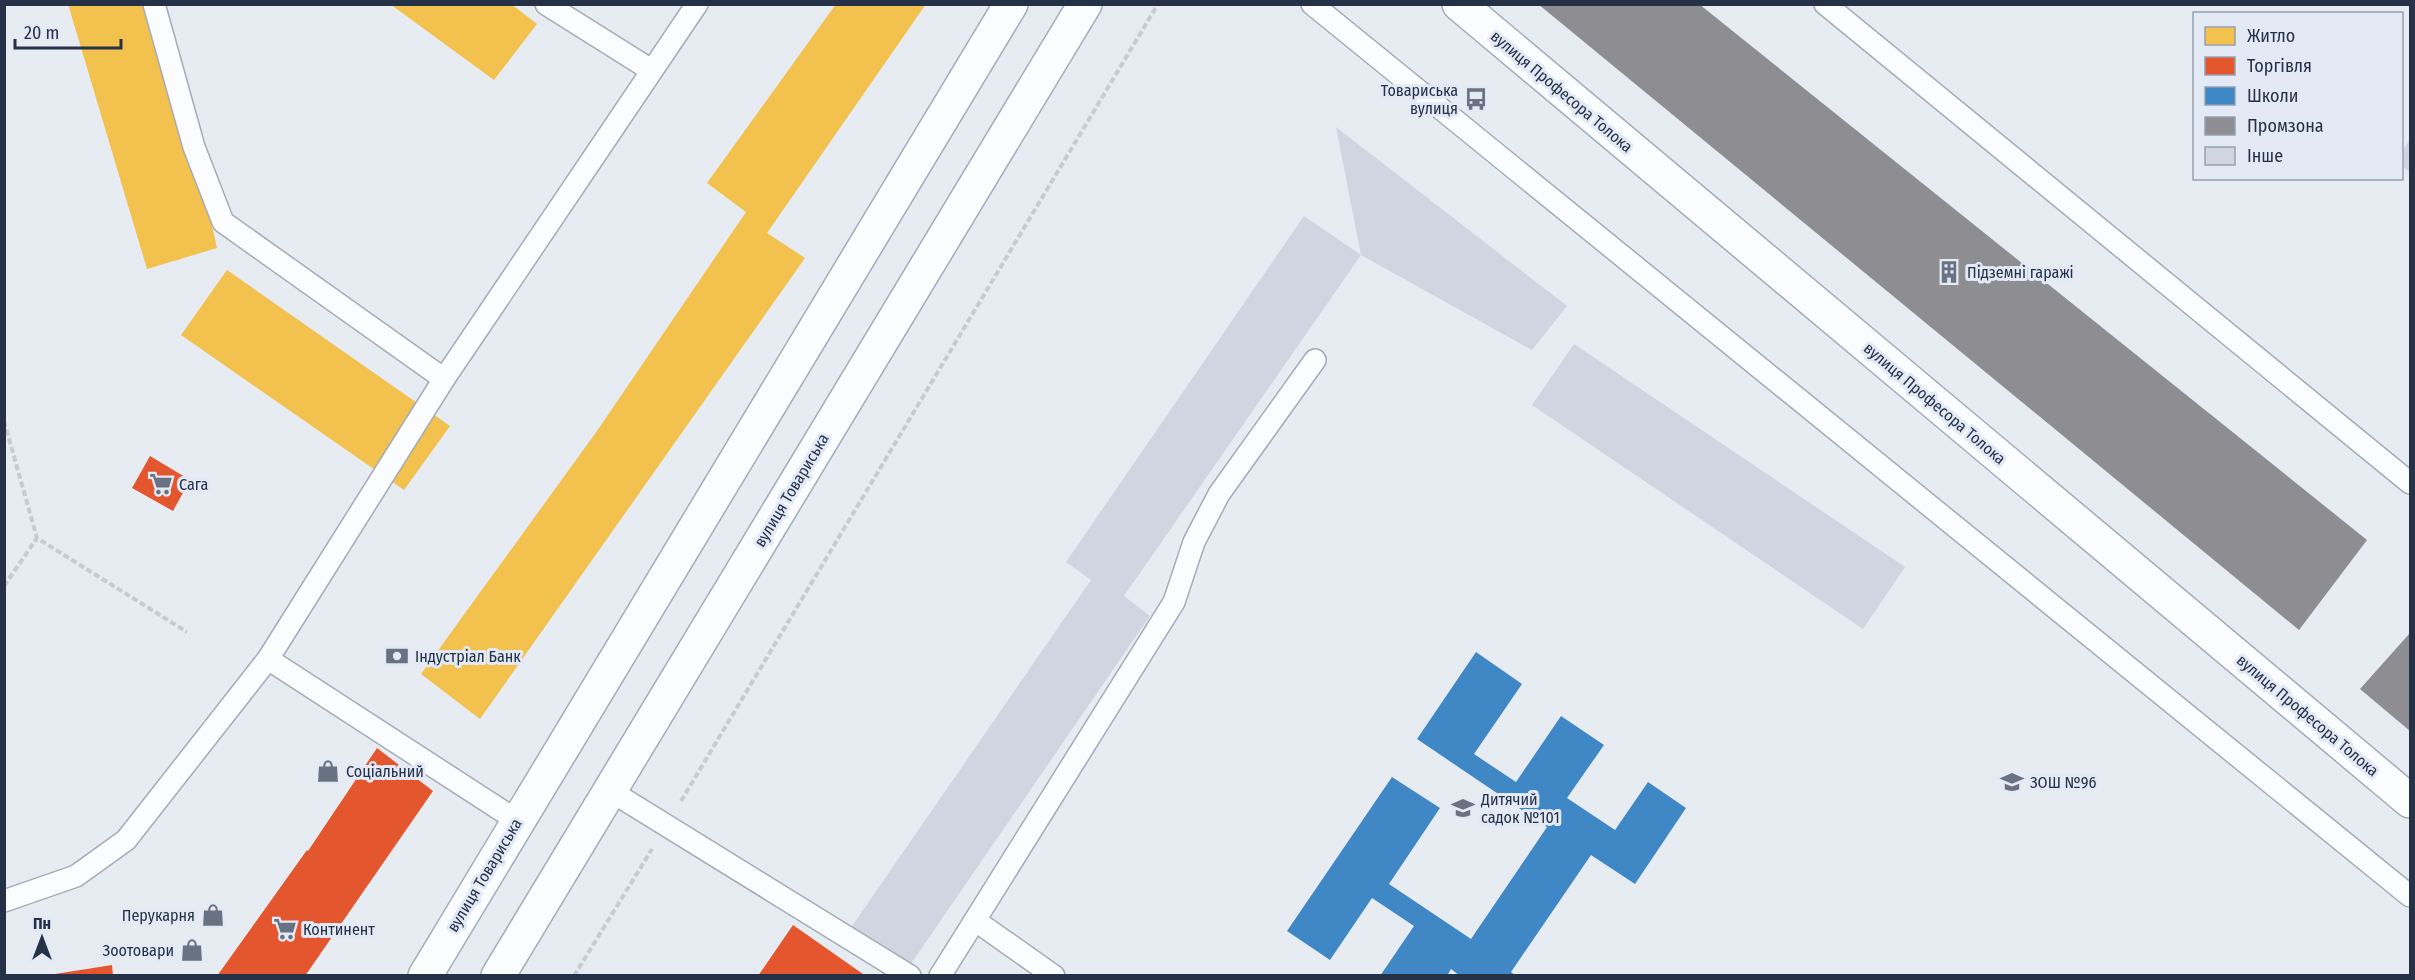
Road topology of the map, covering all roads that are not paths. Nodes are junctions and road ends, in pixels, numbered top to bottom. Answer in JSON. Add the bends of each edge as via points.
{"nodes":[{"id":1,"x":154,"y":4,"type":"edge"},
{"id":2,"x":546,"y":4,"type":"edge"},
{"id":3,"x":697,"y":4,"type":"edge"},
{"id":4,"x":1011,"y":4,"type":"edge"},
{"id":5,"x":1085,"y":4,"type":"edge"},
{"id":6,"x":1312,"y":4,"type":"edge"},
{"id":7,"x":1460,"y":4,"type":"edge"},
{"id":8,"x":1825,"y":4,"type":"edge"},
{"id":9,"x":651,"y":70,"type":"junction"},
{"id":10,"x":1315,"y":360,"type":"dead end"},
{"id":11,"x":444,"y":379,"type":"junction"},
{"id":12,"x":2410,"y":483,"type":"edge"},
{"id":13,"x":268,"y":659,"type":"junction"},
{"id":14,"x":609,"y":790,"type":"junction"},
{"id":15,"x":2410,"y":801,"type":"edge"},
{"id":16,"x":516,"y":820,"type":"junction"},
{"id":17,"x":2410,"y":896,"type":"edge"},
{"id":18,"x":4,"y":901,"type":"edge"},
{"id":19,"x":976,"y":921,"type":"junction"},
{"id":20,"x":425,"y":975,"type":"edge"},
{"id":21,"x":498,"y":975,"type":"edge"},
{"id":22,"x":910,"y":975,"type":"edge"},
{"id":23,"x":940,"y":975,"type":"edge"},
{"id":24,"x":1054,"y":975,"type":"edge"}],
"edges":[{"from":1,"to":11,"type":"lane","via":[[194,147],[223,222]]},
{"from":2,"to":9,"type":"lane"},
{"from":3,"to":9,"type":"lane"},
{"from":4,"to":16,"type":"street","name":"вулиця Товариська"},
{"from":5,"to":14,"type":"street","name":"вулиця Товариська"},
{"from":6,"to":17,"type":"lane"},
{"from":7,"to":15,"type":"street","name":"вулиця Професора Толока"},
{"from":8,"to":12,"type":"lane"},
{"from":9,"to":11,"type":"lane"},
{"from":10,"to":19,"type":"lane","via":[[1219,494],[1194,542],[1174,602]]},
{"from":11,"to":13,"type":"lane"},
{"from":13,"to":16,"type":"lane"},
{"from":13,"to":18,"type":"lane","via":[[126,840],[76,876]]},
{"from":14,"to":21,"type":"street","name":"вулиця Товариська"},
{"from":14,"to":22,"type":"lane"},
{"from":16,"to":20,"type":"street","name":"вулиця Товариська"},
{"from":19,"to":23,"type":"lane"},
{"from":19,"to":24,"type":"lane"}]}
